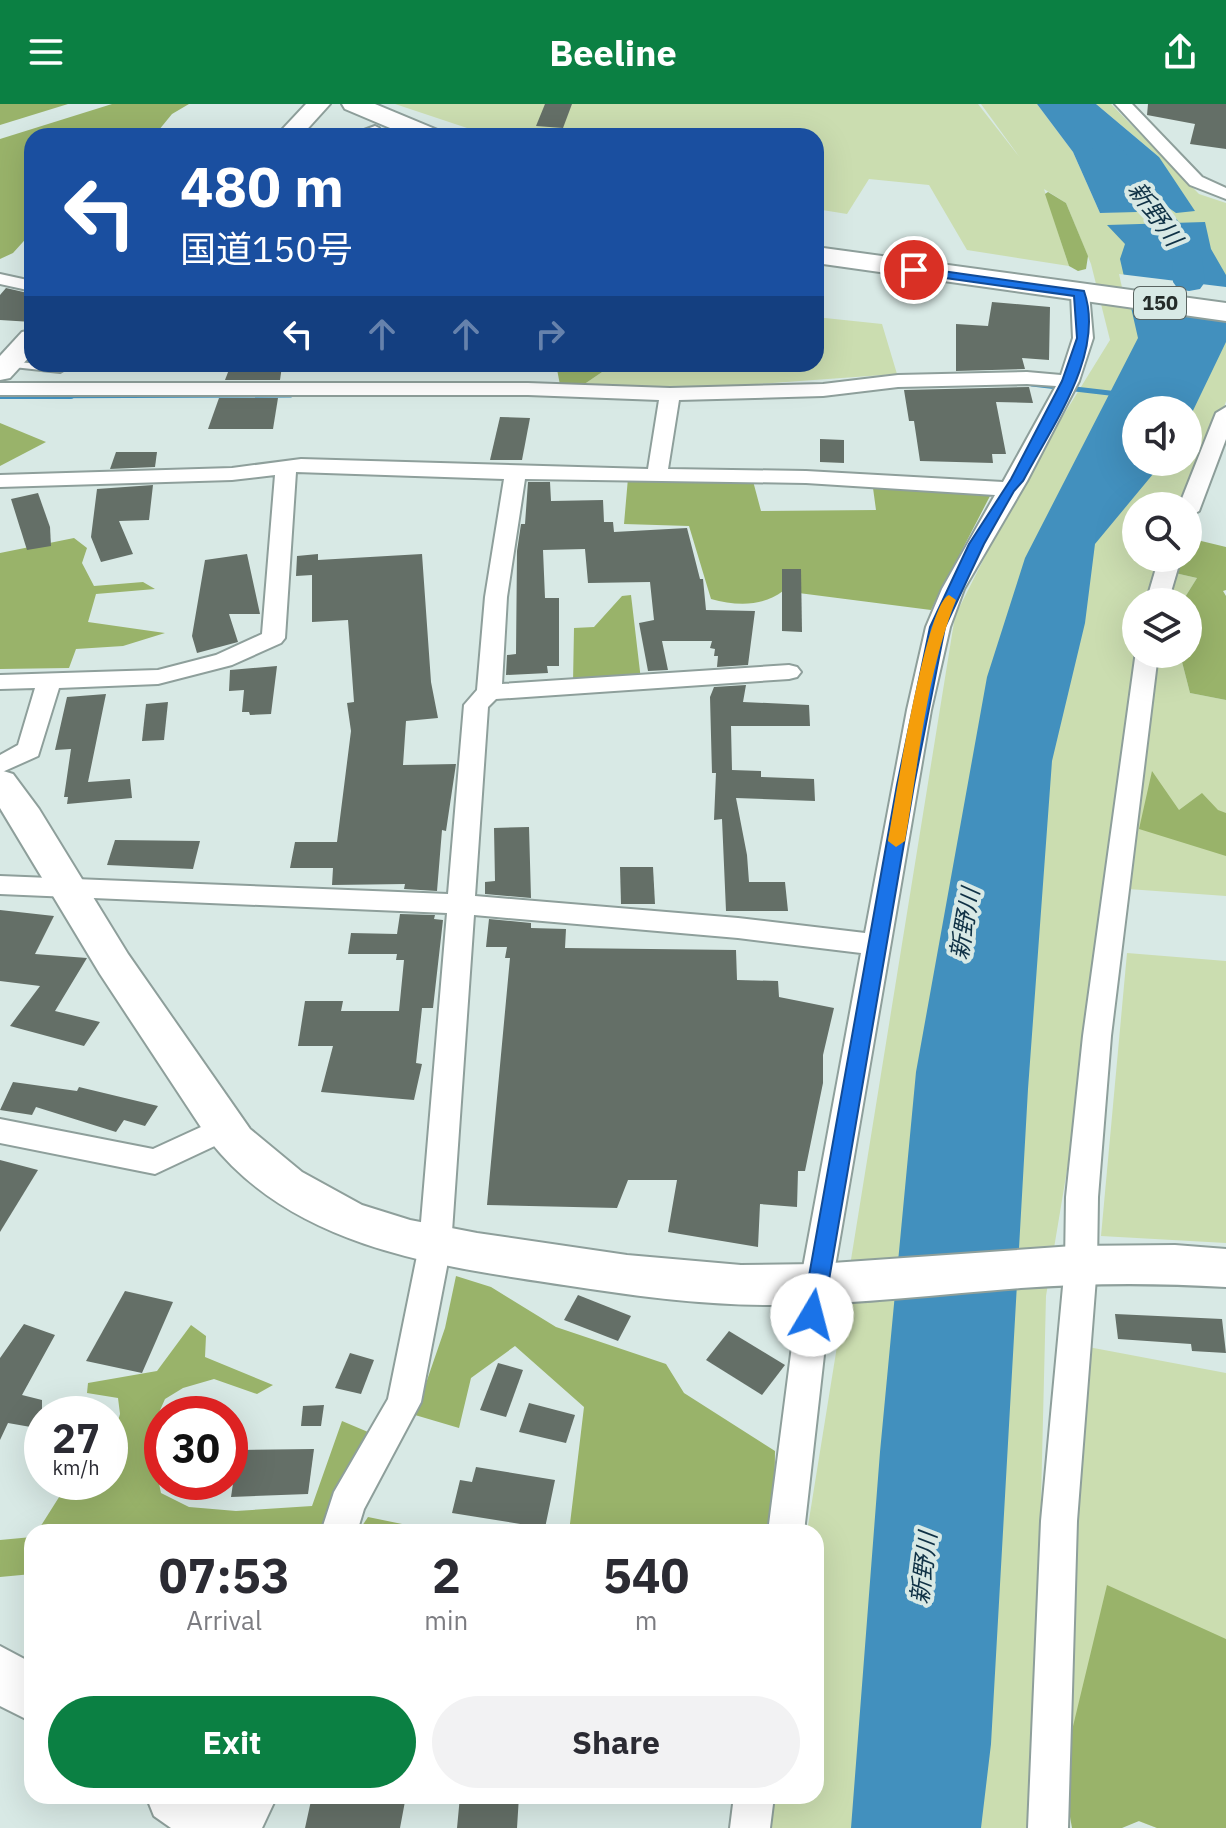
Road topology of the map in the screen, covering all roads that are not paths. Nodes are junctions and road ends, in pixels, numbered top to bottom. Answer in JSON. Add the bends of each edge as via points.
{"nodes":[{"id":1,"x":320,"y":104,"type":"edge"},
{"id":2,"x":354,"y":104,"type":"edge"},
{"id":3,"x":1123,"y":104,"type":"edge"},
{"id":4,"x":296,"y":128,"type":"edge"},
{"id":5,"x":365,"y":128,"type":"edge"},
{"id":6,"x":412,"y":128,"type":"edge"},
{"id":7,"x":1226,"y":194,"type":"edge"},
{"id":8,"x":824,"y":245,"type":"edge"},
{"id":9,"x":824,"y":256,"type":"edge"},
{"id":10,"x":0,"y":279,"type":"edge"},
{"id":11,"x":24,"y":284,"type":"edge"},
{"id":12,"x":1090,"y":290,"type":"junction"},
{"id":13,"x":1226,"y":298,"type":"edge"},
{"id":14,"x":1226,"y":312,"type":"edge"},
{"id":15,"x":24,"y":348,"type":"edge"},
{"id":16,"x":31,"y":372,"type":"edge"},
{"id":17,"x":2,"y":375,"type":"edge"},
{"id":18,"x":1069,"y":381,"type":"junction"},
{"id":19,"x":670,"y":394,"type":"junction"},
{"id":20,"x":1226,"y":413,"type":"edge"},
{"id":21,"x":286,"y":468,"type":"junction"},
{"id":22,"x":515,"y":473,"type":"junction"},
{"id":23,"x":657,"y":475,"type":"junction"},
{"id":24,"x":0,"y":481,"type":"edge"},
{"id":25,"x":1009,"y":489,"type":"junction"},
{"id":26,"x":1195,"y":492,"type":"edge"},
{"id":27,"x":1144,"y":668,"type":"edge"},
{"id":28,"x":789,"y":672,"type":"dead end"},
{"id":29,"x":49,"y":681,"type":"junction"},
{"id":30,"x":0,"y":682,"type":"edge"},
{"id":31,"x":489,"y":692,"type":"junction"},
{"id":32,"x":0,"y":765,"type":"edge"},
{"id":33,"x":0,"y":782,"type":"edge"},
{"id":34,"x":0,"y":885,"type":"edge"},
{"id":35,"x":69,"y":888,"type":"junction"},
{"id":36,"x":461,"y":904,"type":"junction"},
{"id":37,"x":878,"y":945,"type":"junction"},
{"id":38,"x":225,"y":1128,"type":"junction"},
{"id":39,"x":0,"y":1131,"type":"edge"},
{"id":40,"x":435,"y":1246,"type":"junction"},
{"id":41,"x":1067,"y":1266,"type":"junction"},
{"id":42,"x":1226,"y":1268,"type":"edge"},
{"id":43,"x":828,"y":1283,"type":"junction"},
{"id":44,"x":341,"y":1524,"type":"edge"},
{"id":45,"x":787,"y":1524,"type":"edge"},
{"id":46,"x":0,"y":1673,"type":"edge"},
{"id":47,"x":24,"y":1690,"type":"edge"},
{"id":48,"x":186,"y":1804,"type":"edge"},
{"id":49,"x":253,"y":1804,"type":"edge"},
{"id":50,"x":753,"y":1804,"type":"edge"},
{"id":51,"x":220,"y":1828,"type":"edge"},
{"id":52,"x":240,"y":1828,"type":"edge"},
{"id":53,"x":750,"y":1828,"type":"edge"},
{"id":54,"x":1048,"y":1828,"type":"edge"}],
"edges":[{"from":1,"to":4,"type":"street"},
{"from":1,"to":5,"type":"highway"},
{"from":2,"to":6,"type":"highway"},
{"from":3,"to":7,"type":"street","via":[[1196,181]]},
{"from":8,"to":12,"type":"highway","number":"150"},
{"from":9,"to":12,"type":"highway","number":"150"},
{"from":10,"to":11,"type":"street"},
{"from":12,"to":13,"type":"highway","number":"150"},
{"from":12,"to":14,"type":"highway","number":"150"},
{"from":12,"to":18,"type":"street"},
{"from":15,"to":17,"type":"street"},
{"from":16,"to":17,"type":"lane"},
{"from":17,"to":19,"type":"street"},
{"from":18,"to":19,"type":"street","via":[[898,381],[823,390]]},
{"from":18,"to":25,"type":"street"},
{"from":19,"to":23,"type":"street"},
{"from":20,"to":26,"type":"street"},
{"from":21,"to":22,"type":"street"},
{"from":21,"to":24,"type":"street"},
{"from":21,"to":29,"type":"street","via":[[273,638],[224,660],[158,677]]},
{"from":22,"to":23,"type":"street"},
{"from":22,"to":31,"type":"street","via":[[496,597]]},
{"from":23,"to":25,"type":"street"},
{"from":25,"to":37,"type":"street","via":[[953,589],[938,627]]},
{"from":27,"to":41,"type":"street","via":[[1082,1197]]},
{"from":28,"to":31,"type":"street"},
{"from":29,"to":30,"type":"street"},
{"from":29,"to":32,"type":"street","via":[[29,750]]},
{"from":31,"to":36,"type":"street","via":[[476,705]]},
{"from":33,"to":35,"type":"street"},
{"from":34,"to":35,"type":"street"},
{"from":35,"to":36,"type":"street"},
{"from":35,"to":38,"type":"street"},
{"from":36,"to":37,"type":"street"},
{"from":36,"to":40,"type":"street"},
{"from":37,"to":43,"type":"street"},
{"from":38,"to":39,"type":"street","via":[[155,1162]]},
{"from":38,"to":40,"type":"street","via":[[256,1163],[315,1203],[360,1226]]},
{"from":40,"to":43,"type":"street","via":[[731,1284]]},
{"from":40,"to":44,"type":"street","via":[[404,1402],[347,1504]]},
{"from":41,"to":42,"type":"street"},
{"from":41,"to":43,"type":"street"},
{"from":41,"to":54,"type":"street"},
{"from":43,"to":45,"type":"street"},
{"from":46,"to":47,"type":"street"},
{"from":48,"to":51,"type":"street"},
{"from":49,"to":52,"type":"street"},
{"from":50,"to":53,"type":"street"}]}
